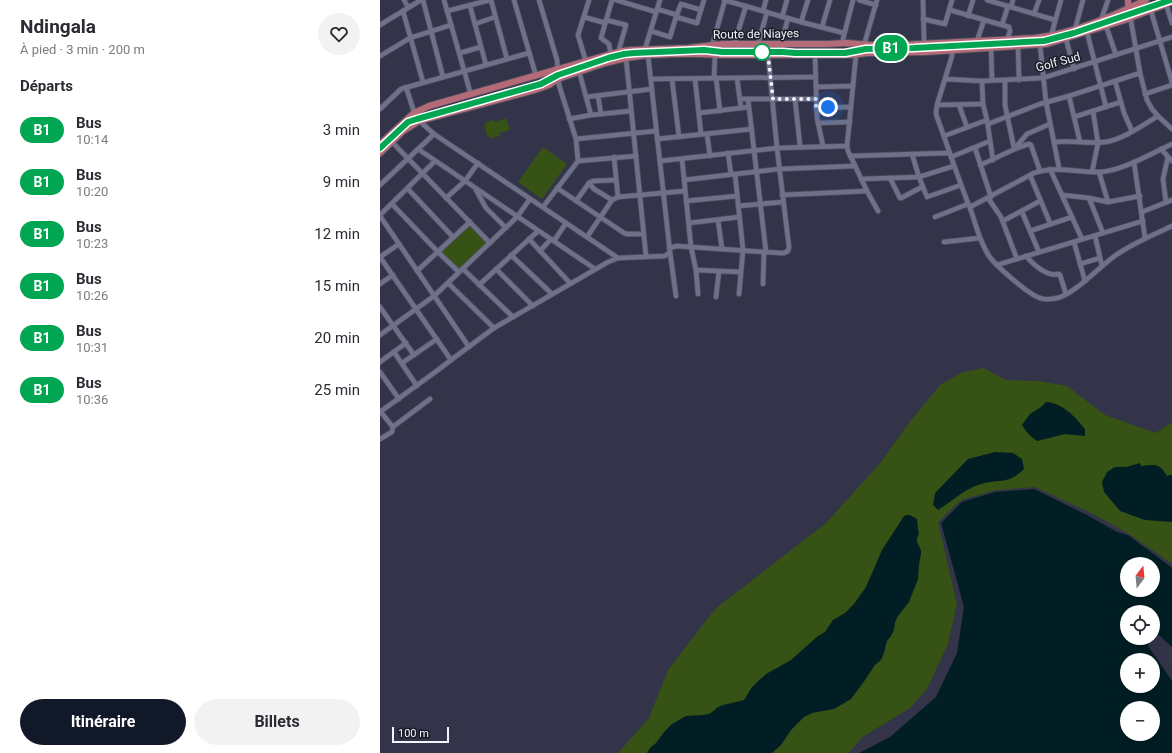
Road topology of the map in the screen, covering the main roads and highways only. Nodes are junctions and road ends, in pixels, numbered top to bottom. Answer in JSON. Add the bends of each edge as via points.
{"nodes":[{"id":1,"x":1128,"y":0,"type":"edge"},
{"id":2,"x":1146,"y":0,"type":"edge"},
{"id":3,"x":1169,"y":3,"type":"edge"},
{"id":4,"x":1129,"y":13,"type":"junction"},
{"id":5,"x":646,"y":52,"type":"junction"},
{"id":6,"x":380,"y":144,"type":"edge"},
{"id":7,"x":380,"y":153,"type":"edge"}],
"edges":[{"from":1,"to":4,"type":"main road"},
{"from":2,"to":4,"type":"main road","name":"Route de Niayes"},
{"from":3,"to":4,"type":"main road","name":"Route de Niayes","via":[[1151,11]]},
{"from":4,"to":5,"type":"main road","name":"Route de Niayes","via":[[1051,36],[1008,40],[900,45],[734,44]]},
{"from":4,"to":5,"type":"main road","name":"Route de Niayes","via":[[1106,26],[1040,45],[926,52],[868,52],[856,55],[715,55]]},
{"from":5,"to":6,"type":"main road","name":"Route de Niayes","via":[[632,50],[618,53],[429,106],[414,113]]},
{"from":5,"to":7,"type":"main road","name":"Route de Niayes","via":[[579,71],[543,88],[420,121],[403,131]]}]}
